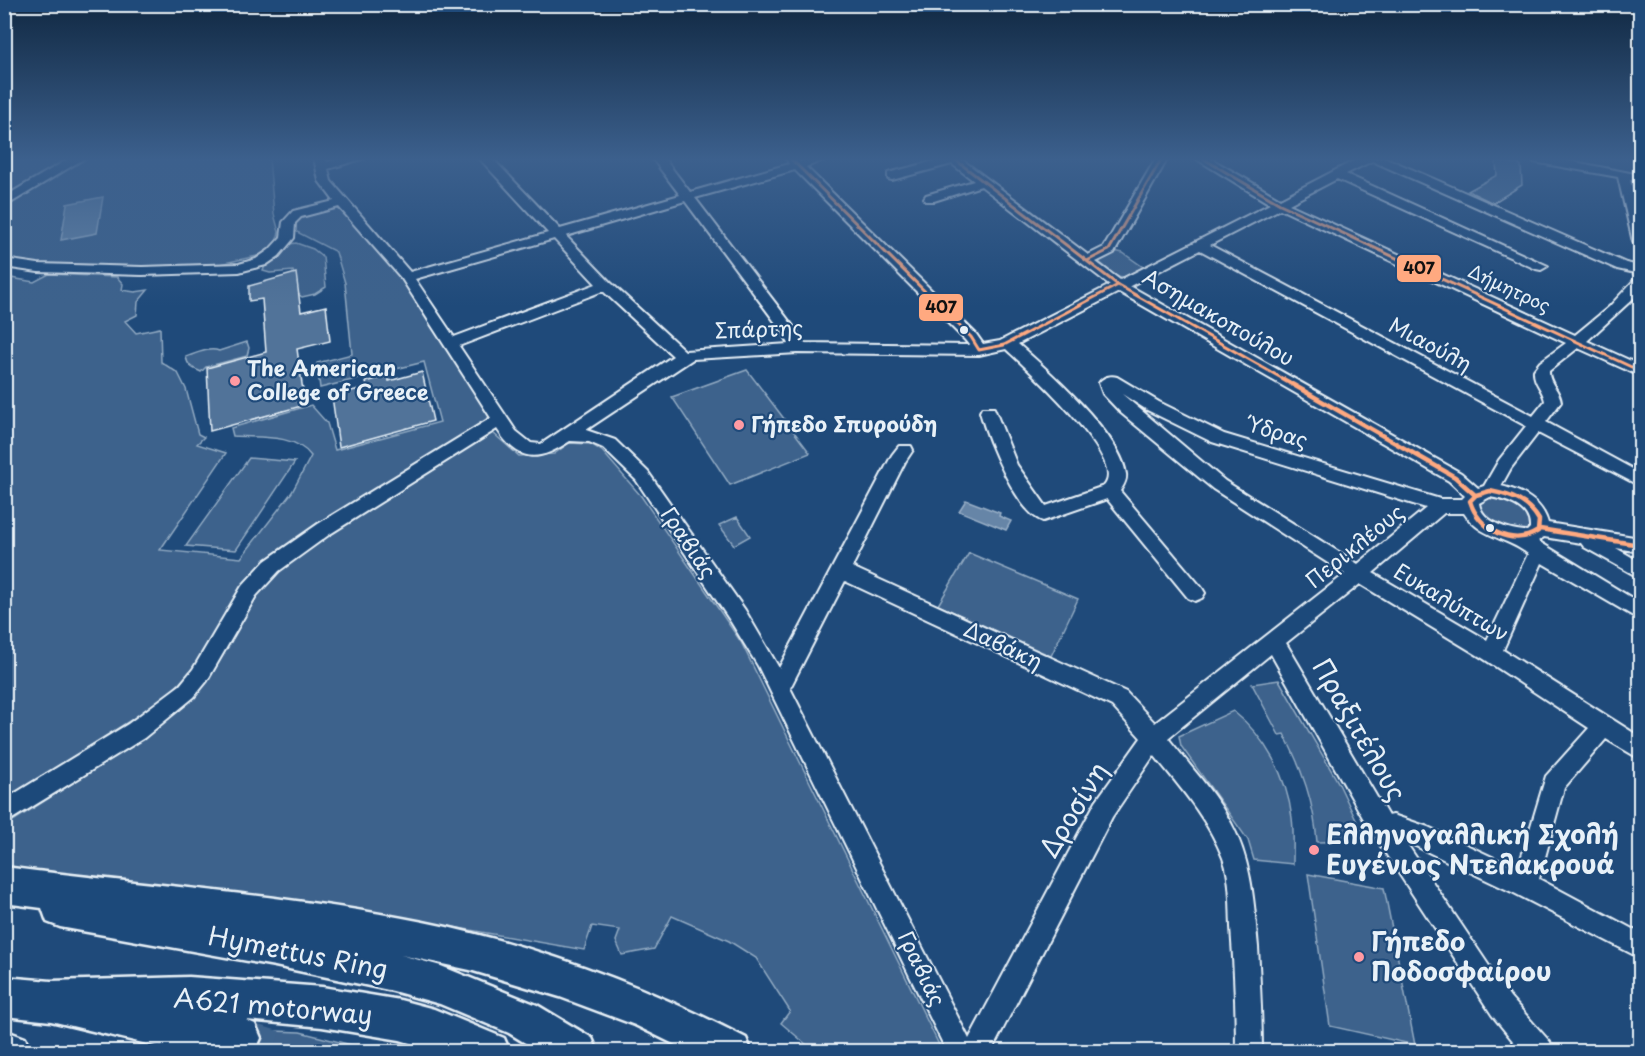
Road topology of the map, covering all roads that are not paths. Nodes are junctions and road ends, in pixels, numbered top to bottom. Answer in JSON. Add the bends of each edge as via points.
{"nodes":[{"id":1,"x":324,"y":207,"type":"edge"},
{"id":2,"x":345,"y":207,"type":"edge"},
{"id":3,"x":532,"y":207,"type":"edge"},
{"id":4,"x":650,"y":207,"type":"edge"},
{"id":5,"x":696,"y":207,"type":"edge"},
{"id":6,"x":839,"y":207,"type":"edge"},
{"id":7,"x":1016,"y":207,"type":"edge"},
{"id":8,"x":1134,"y":207,"type":"edge"},
{"id":9,"x":1274,"y":207,"type":"edge"},
{"id":10,"x":1287,"y":207,"type":"edge"},
{"id":11,"x":1410,"y":207,"type":"edge"},
{"id":12,"x":1488,"y":207,"type":"edge"},
{"id":13,"x":1632,"y":207,"type":"edge"},
{"id":14,"x":556,"y":233,"type":"junction"},
{"id":15,"x":1641,"y":242,"type":"edge"},
{"id":16,"x":1201,"y":244,"type":"junction"},
{"id":17,"x":1087,"y":261,"type":"junction"},
{"id":18,"x":4,"y":263,"type":"edge"},
{"id":19,"x":1541,"y":266,"type":"dead end"},
{"id":20,"x":1641,"y":270,"type":"edge"},
{"id":21,"x":407,"y":277,"type":"junction"},
{"id":22,"x":605,"y":285,"type":"junction"},
{"id":23,"x":1118,"y":285,"type":"junction"},
{"id":24,"x":1638,"y":290,"type":"edge"},
{"id":25,"x":1575,"y":341,"type":"junction"},
{"id":26,"x":1008,"y":343,"type":"junction"},
{"id":27,"x":450,"y":344,"type":"junction"},
{"id":28,"x":798,"y":348,"type":"junction"},
{"id":29,"x":979,"y":350,"type":"junction"},
{"id":30,"x":683,"y":357,"type":"junction"},
{"id":31,"x":1641,"y":371,"type":"edge"},
{"id":32,"x":1112,"y":381,"type":"joint"},
{"id":33,"x":988,"y":411,"type":"dead end"},
{"id":34,"x":499,"y":420,"type":"junction"},
{"id":35,"x":1534,"y":424,"type":"junction"},
{"id":36,"x":566,"y":435,"type":"junction"},
{"id":37,"x":905,"y":450,"type":"dead end"},
{"id":38,"x":1641,"y":480,"type":"edge"},
{"id":39,"x":1110,"y":491,"type":"junction"},
{"id":40,"x":1478,"y":497,"type":"junction"},
{"id":41,"x":1440,"y":506,"type":"junction"},
{"id":42,"x":1540,"y":529,"type":"junction"},
{"id":43,"x":1581,"y":537,"type":"junction"},
{"id":44,"x":1522,"y":539,"type":"junction"},
{"id":45,"x":1641,"y":545,"type":"edge"},
{"id":46,"x":1538,"y":552,"type":"junction"},
{"id":47,"x":840,"y":570,"type":"junction"},
{"id":48,"x":1641,"y":571,"type":"edge"},
{"id":49,"x":1359,"y":574,"type":"junction"},
{"id":50,"x":1195,"y":593,"type":"dead end"},
{"id":51,"x":1641,"y":612,"type":"edge"},
{"id":52,"x":1275,"y":642,"type":"junction"},
{"id":53,"x":1491,"y":653,"type":"junction"},
{"id":54,"x":780,"y":687,"type":"junction"},
{"id":55,"x":1604,"y":726,"type":"junction"},
{"id":56,"x":1154,"y":737,"type":"junction"},
{"id":57,"x":1641,"y":749,"type":"edge"},
{"id":58,"x":4,"y":813,"type":"edge"},
{"id":59,"x":1383,"y":828,"type":"junction"},
{"id":60,"x":4,"y":885,"type":"edge"},
{"id":61,"x":1525,"y":885,"type":"junction"},
{"id":62,"x":4,"y":898,"type":"edge"},
{"id":63,"x":1641,"y":946,"type":"edge"},
{"id":64,"x":4,"y":996,"type":"edge"},
{"id":65,"x":51,"y":1001,"type":"junction"},
{"id":66,"x":241,"y":1038,"type":"tunnel mouth"},
{"id":67,"x":4,"y":1050,"type":"edge"},
{"id":68,"x":12,"y":1052,"type":"edge"},
{"id":69,"x":490,"y":1052,"type":"edge"},
{"id":70,"x":578,"y":1052,"type":"edge"},
{"id":71,"x":732,"y":1052,"type":"edge"},
{"id":72,"x":961,"y":1052,"type":"edge"},
{"id":73,"x":976,"y":1052,"type":"edge"},
{"id":74,"x":1249,"y":1052,"type":"edge"},
{"id":75,"x":1540,"y":1052,"type":"edge"}],
"edges":[{"from":1,"to":18,"type":"street","via":[[297,214],[289,222],[287,238],[273,253],[261,262],[239,268],[142,271],[38,268]]},
{"from":2,"to":21,"type":"street"},
{"from":3,"to":14,"type":"street"},
{"from":4,"to":14,"type":"street"},
{"from":5,"to":28,"type":"street","via":[[791,333]]},
{"from":6,"to":29,"type":"street"},
{"from":7,"to":17,"type":"street","name":"Ασημακοπούλου"},
{"from":8,"to":17,"type":"street","via":[[1109,250]]},
{"from":9,"to":16,"type":"street","name":"Σπάρτης"},
{"from":10,"to":25,"type":"street","name":"Δήμητρος"},
{"from":11,"to":19,"type":"street"},
{"from":12,"to":20,"type":"street","via":[[1622,266]]},
{"from":13,"to":15,"type":"street"},
{"from":14,"to":21,"type":"street"},
{"from":14,"to":22,"type":"street"},
{"from":16,"to":23,"type":"street","name":"Σπάρτης"},
{"from":16,"to":35,"type":"street","name":"Μιαούλη"},
{"from":17,"to":23,"type":"street","name":"Ασημακοπούλου"},
{"from":21,"to":27,"type":"street"},
{"from":22,"to":27,"type":"street"},
{"from":22,"to":30,"type":"street"},
{"from":23,"to":26,"type":"street","name":"Σπάρτης"},
{"from":23,"to":40,"type":"street","name":"Ασημακοπούλου","via":[[1455,477]]},
{"from":24,"to":25,"type":"street"},
{"from":25,"to":31,"type":"street","name":"Δήμητρος"},
{"from":25,"to":35,"type":"street","via":[[1542,368],[1542,381],[1553,402]]},
{"from":26,"to":29,"type":"street","name":"Σπάρτης"},
{"from":26,"to":39,"type":"street","via":[[1110,451],[1118,475]]},
{"from":27,"to":34,"type":"street"},
{"from":28,"to":29,"type":"street","name":"Σπάρτης"},
{"from":28,"to":30,"type":"street","name":"Σπάρτης"},
{"from":30,"to":36,"type":"street","name":"Σπάρτης"},
{"from":32,"to":41,"type":"street","name":"Ύδρας","via":[[1218,438]]},
{"from":32,"to":49,"type":"street","name":"Ευκαλύπτων","via":[[1107,383],[1109,390],[1127,409],[1219,485]]},
{"from":33,"to":39,"type":"street","via":[[1003,458],[1043,514]]},
{"from":34,"to":36,"type":"street","via":[[517,443],[530,450],[545,449]]},
{"from":34,"to":58,"type":"street","via":[[272,566],[249,591],[187,692],[145,725]]},
{"from":35,"to":38,"type":"street","name":"Μιαούλη"},
{"from":35,"to":40,"type":"street"},
{"from":36,"to":54,"type":"street","name":"Γραβιάς","via":[[598,437],[642,476],[738,616]]},
{"from":37,"to":47,"type":"street"},
{"from":39,"to":50,"type":"street"},
{"from":40,"to":41,"type":"street"},
{"from":40,"to":42,"type":"street","via":[[1515,497],[1535,512]]},
{"from":40,"to":44,"type":"street","name":"Ασημακοπούλου","via":[[1478,519],[1493,531]]},
{"from":41,"to":49,"type":"street","name":"Περικλέους"},
{"from":42,"to":43,"type":"street"},
{"from":42,"to":44,"type":"street"},
{"from":43,"to":45,"type":"street"},
{"from":43,"to":48,"type":"street"},
{"from":44,"to":46,"type":"street"},
{"from":46,"to":51,"type":"street"},
{"from":46,"to":53,"type":"street"},
{"from":47,"to":54,"type":"street"},
{"from":47,"to":56,"type":"street","name":"Δαβάκη","via":[[1119,699]]},
{"from":49,"to":52,"type":"street","name":"Περικλέους"},
{"from":49,"to":53,"type":"street","name":"Ευκαλύπτων"},
{"from":52,"to":56,"type":"street","name":"Δροσίνη"},
{"from":52,"to":59,"type":"street","name":"Πραξιτέλους"},
{"from":53,"to":55,"type":"street","name":"Ευκαλύπτων"},
{"from":54,"to":72,"type":"street","name":"Γραβιάς"},
{"from":55,"to":57,"type":"street","name":"Ευκαλύπτων"},
{"from":55,"to":61,"type":"street","via":[[1554,783]]},
{"from":56,"to":73,"type":"street","name":"Δροσίνη","via":[[1104,808]]},
{"from":56,"to":74,"type":"street","name":"Δαβάκη","via":[[1207,805],[1236,861],[1245,936]]},
{"from":59,"to":61,"type":"street","via":[[1405,829]]},
{"from":59,"to":75,"type":"street","name":"Πραξιτέλους","via":[[1501,1006]]},
{"from":60,"to":71,"type":"highway","via":[[318,922],[438,944],[602,992]]},
{"from":61,"to":63,"type":"street"},
{"from":62,"to":70,"type":"highway","name":"Hymettus Ring","via":[[275,947],[432,982],[523,1019]]},
{"from":64,"to":65,"type":"highway"},
{"from":65,"to":66,"type":"highway","via":[[172,1030]]},
{"from":65,"to":69,"type":"highway","name":"A621 motorway","via":[[189,996],[322,1006],[434,1029]]},
{"from":67,"to":68,"type":"highway"}]}
